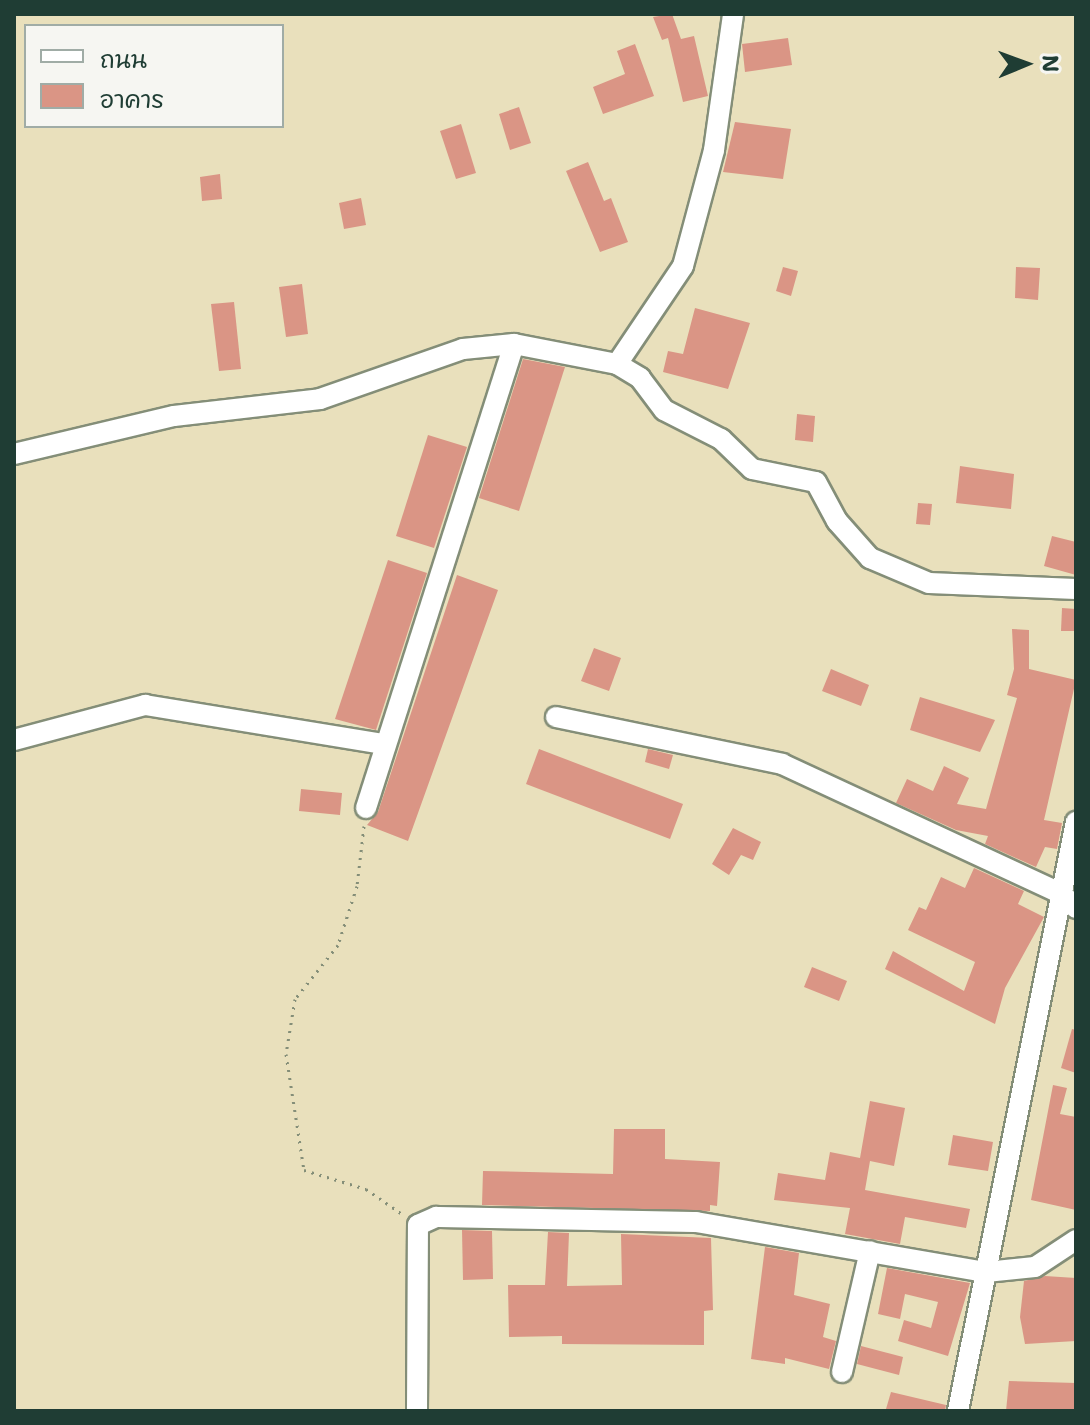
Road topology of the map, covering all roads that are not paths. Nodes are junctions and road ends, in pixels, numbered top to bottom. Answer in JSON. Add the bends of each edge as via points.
{"nodes":[{"id":1,"x":733,"y":14,"type":"edge"},
{"id":2,"x":514,"y":344,"type":"junction"},
{"id":3,"x":617,"y":364,"type":"junction"},
{"id":4,"x":14,"y":454,"type":"edge"},
{"id":5,"x":1076,"y":589,"type":"edge"},
{"id":6,"x":556,"y":717,"type":"dead end"},
{"id":7,"x":14,"y":740,"type":"edge"},
{"id":8,"x":384,"y":744,"type":"junction"},
{"id":9,"x":366,"y":808,"type":"road end"},
{"id":10,"x":1076,"y":822,"type":"edge"},
{"id":11,"x":1069,"y":901,"type":"edge"},
{"id":12,"x":1076,"y":1240,"type":"edge"},
{"id":13,"x":870,"y":1251,"type":"junction"},
{"id":14,"x":986,"y":1272,"type":"junction"},
{"id":15,"x":842,"y":1372,"type":"dead end"},
{"id":16,"x":417,"y":1411,"type":"edge"},
{"id":17,"x":958,"y":1411,"type":"edge"}],
"edges":[{"from":1,"to":3,"type":"street","via":[[714,150],[683,266]]},
{"from":2,"to":3,"type":"street"},
{"from":2,"to":4,"type":"street","via":[[463,349],[320,399],[174,416]]},
{"from":2,"to":8,"type":"street"},
{"from":3,"to":5,"type":"street","via":[[640,378],[664,410],[721,439],[752,469],[816,482],[837,521],[870,558],[929,583]]},
{"from":6,"to":11,"type":"street","via":[[782,764]]},
{"from":7,"to":8,"type":"street","via":[[145,705]]},
{"from":8,"to":9,"type":"street"},
{"from":10,"to":11,"type":"street"},
{"from":11,"to":14,"type":"street"},
{"from":12,"to":14,"type":"street","via":[[1035,1267]]},
{"from":13,"to":14,"type":"street"},
{"from":13,"to":15,"type":"street"},
{"from":13,"to":16,"type":"street","via":[[696,1222],[436,1217],[418,1225]]},
{"from":14,"to":17,"type":"street"}]}
